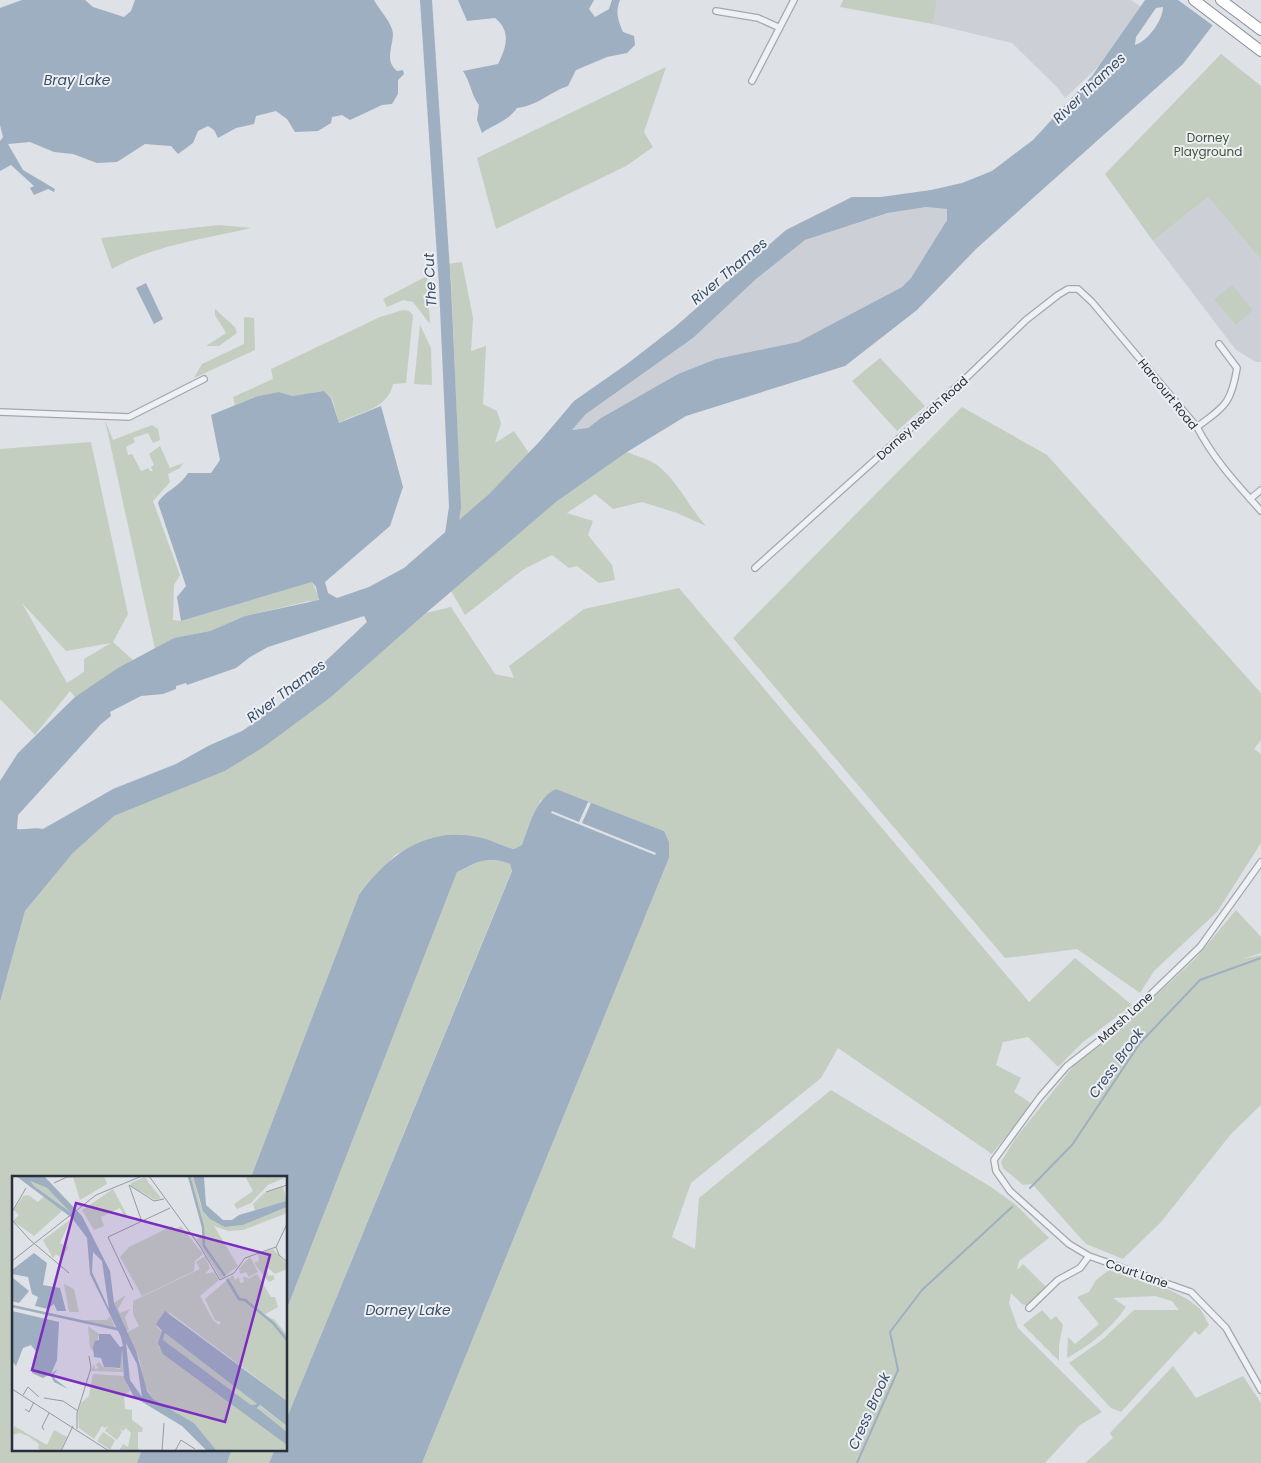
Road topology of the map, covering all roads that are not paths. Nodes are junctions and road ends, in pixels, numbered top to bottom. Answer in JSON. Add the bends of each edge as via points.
{"nodes":[{"id":1,"x":794,"y":0,"type":"edge"},
{"id":2,"x":1194,"y":0,"type":"edge"},
{"id":3,"x":1221,"y":0,"type":"edge"},
{"id":4,"x":716,"y":11,"type":"dead end"},
{"id":5,"x":778,"y":27,"type":"junction"},
{"id":6,"x":1258,"y":28,"type":"edge"},
{"id":7,"x":1261,"y":51,"type":"edge"},
{"id":8,"x":752,"y":81,"type":"dead end"},
{"id":9,"x":1092,"y":302,"type":"joint"},
{"id":10,"x":1219,"y":344,"type":"dead end"},
{"id":11,"x":204,"y":379,"type":"dead end"},
{"id":12,"x":1230,"y":399,"type":"junction"},
{"id":13,"x":1236,"y":404,"type":"dead end"},
{"id":14,"x":0,"y":412,"type":"edge"},
{"id":15,"x":1197,"y":427,"type":"junction"},
{"id":16,"x":1261,"y":490,"type":"edge"},
{"id":17,"x":1250,"y":499,"type":"junction"},
{"id":18,"x":1261,"y":511,"type":"edge"},
{"id":19,"x":755,"y":568,"type":"dead end"},
{"id":20,"x":1261,"y":862,"type":"edge"},
{"id":21,"x":996,"y":1171,"type":"joint"},
{"id":22,"x":1088,"y":1256,"type":"junction"},
{"id":23,"x":1029,"y":1308,"type":"dead end"},
{"id":24,"x":1261,"y":1390,"type":"edge"}],
"edges":[{"from":1,"to":5,"type":"street"},
{"from":2,"to":7,"type":"highway"},
{"from":3,"to":6,"type":"highway"},
{"from":4,"to":5,"type":"street","via":[[758,18]]},
{"from":5,"to":8,"type":"street"},
{"from":9,"to":15,"type":"street","name":"Harcourt Road"},
{"from":9,"to":19,"type":"street","name":"Dorney Reach Road","via":[[1078,289],[1068,290],[1048,302]]},
{"from":10,"to":12,"type":"street","via":[[1237,368]]},
{"from":11,"to":14,"type":"street","via":[[129,417]]},
{"from":12,"to":13,"type":"street"},
{"from":12,"to":15,"type":"street"},
{"from":15,"to":17,"type":"street","name":"Harcourt Road","via":[[1209,451]]},
{"from":16,"to":17,"type":"street"},
{"from":17,"to":18,"type":"street","name":"Harcourt Road"},
{"from":20,"to":21,"type":"street","name":"Marsh Lane","via":[[1200,947],[1118,1026],[1067,1066],[1040,1097],[1000,1149],[994,1160]]},
{"from":21,"to":22,"type":"street","name":"Court Lane","via":[[1010,1191],[1069,1244]]},
{"from":22,"to":23,"type":"street","via":[[1080,1268],[1058,1280]]},
{"from":22,"to":24,"type":"street","name":"Court Lane","via":[[1191,1292],[1226,1328]]}]}
